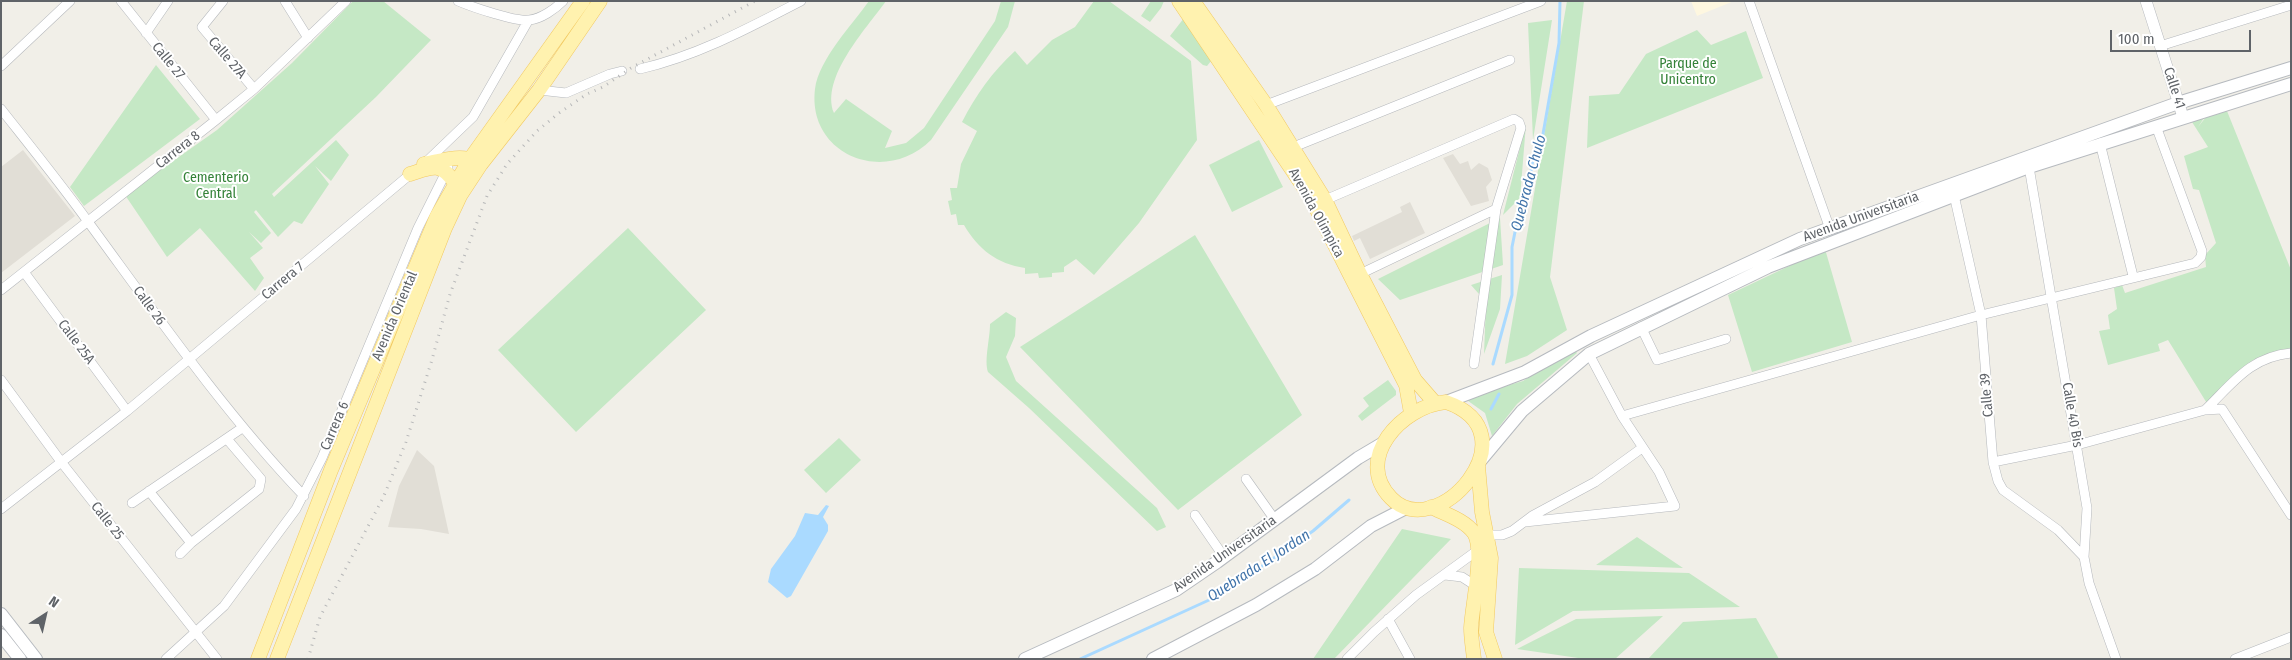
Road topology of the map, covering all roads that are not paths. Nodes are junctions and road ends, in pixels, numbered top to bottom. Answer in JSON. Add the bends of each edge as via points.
{"nodes":[{"id":1,"x":70,"y":1,"type":"edge"},
{"id":2,"x":121,"y":1,"type":"edge"},
{"id":3,"x":168,"y":1,"type":"edge"},
{"id":4,"x":223,"y":1,"type":"edge"},
{"id":5,"x":286,"y":1,"type":"edge"},
{"id":6,"x":346,"y":1,"type":"edge"},
{"id":7,"x":458,"y":1,"type":"edge"},
{"id":8,"x":563,"y":1,"type":"edge"},
{"id":9,"x":583,"y":1,"type":"edge"},
{"id":10,"x":600,"y":1,"type":"edge"},
{"id":11,"x":801,"y":1,"type":"edge"},
{"id":12,"x":1179,"y":1,"type":"edge"},
{"id":13,"x":1194,"y":1,"type":"edge"},
{"id":14,"x":1542,"y":1,"type":"edge"},
{"id":15,"x":1748,"y":1,"type":"edge"},
{"id":16,"x":2146,"y":1,"type":"edge"},
{"id":17,"x":2291,"y":5,"type":"edge"},
{"id":18,"x":528,"y":21,"type":"junction"},
{"id":19,"x":146,"y":33,"type":"junction"},
{"id":20,"x":308,"y":38,"type":"junction"},
{"id":21,"x":2160,"y":46,"type":"junction"},
{"id":22,"x":1510,"y":60,"type":"dead end"},
{"id":23,"x":1,"y":66,"type":"edge"},
{"id":24,"x":2291,"y":68,"type":"edge"},
{"id":25,"x":640,"y":69,"type":"dead end"},
{"id":26,"x":622,"y":71,"type":"dead end"},
{"id":27,"x":2291,"y":84,"type":"edge"},
{"id":28,"x":254,"y":89,"type":"junction"},
{"id":29,"x":538,"y":90,"type":"junction"},
{"id":30,"x":2178,"y":103,"type":"junction"},
{"id":31,"x":1266,"y":104,"type":"junction"},
{"id":32,"x":1,"y":109,"type":"edge"},
{"id":33,"x":2183,"y":117,"type":"junction"},
{"id":34,"x":216,"y":120,"type":"junction"},
{"id":35,"x":2156,"y":126,"type":"junction"},
{"id":36,"x":2100,"y":143,"type":"junction"},
{"id":37,"x":1291,"y":148,"type":"junction"},
{"id":38,"x":475,"y":162,"type":"junction"},
{"id":39,"x":424,"y":164,"type":"junction"},
{"id":40,"x":450,"y":165,"type":"junction"},
{"id":41,"x":2029,"y":167,"type":"junction"},
{"id":42,"x":410,"y":174,"type":"junction"},
{"id":43,"x":455,"y":183,"type":"junction"},
{"id":44,"x":1954,"y":195,"type":"junction"},
{"id":45,"x":1325,"y":200,"type":"junction"},
{"id":46,"x":1496,"y":209,"type":"junction"},
{"id":47,"x":88,"y":221,"type":"junction"},
{"id":48,"x":1830,"y":228,"type":"junction"},
{"id":49,"x":24,"y":272,"type":"junction"},
{"id":50,"x":1360,"y":274,"type":"junction"},
{"id":51,"x":2133,"y":276,"type":"junction"},
{"id":52,"x":1,"y":290,"type":"edge"},
{"id":53,"x":2052,"y":299,"type":"junction"},
{"id":54,"x":1981,"y":315,"type":"junction"},
{"id":55,"x":1642,"y":327,"type":"junction"},
{"id":56,"x":1726,"y":339,"type":"dead end"},
{"id":57,"x":2291,"y":353,"type":"edge"},
{"id":58,"x":1589,"y":354,"type":"junction"},
{"id":59,"x":188,"y":360,"type":"junction"},
{"id":60,"x":1474,"y":364,"type":"dead end"},
{"id":61,"x":1,"y":380,"type":"edge"},
{"id":62,"x":1441,"y":402,"type":"junction"},
{"id":63,"x":2205,"y":410,"type":"junction"},
{"id":64,"x":127,"y":411,"type":"junction"},
{"id":65,"x":1411,"y":413,"type":"junction"},
{"id":66,"x":1622,"y":416,"type":"junction"},
{"id":67,"x":242,"y":428,"type":"junction"},
{"id":68,"x":227,"y":439,"type":"junction"},
{"id":69,"x":1385,"y":442,"type":"junction"},
{"id":70,"x":2077,"y":445,"type":"junction"},
{"id":71,"x":1642,"y":448,"type":"junction"},
{"id":72,"x":1993,"y":462,"type":"junction"},
{"id":73,"x":62,"y":463,"type":"junction"},
{"id":74,"x":1480,"y":463,"type":"junction"},
{"id":75,"x":1246,"y":479,"type":"dead end"},
{"id":76,"x":150,"y":492,"type":"junction"},
{"id":77,"x":304,"y":496,"type":"junction"},
{"id":78,"x":132,"y":503,"type":"dead end"},
{"id":79,"x":1431,"y":507,"type":"junction"},
{"id":80,"x":1406,"y":508,"type":"junction"},
{"id":81,"x":1,"y":509,"type":"edge"},
{"id":82,"x":1195,"y":515,"type":"dead end"},
{"id":83,"x":2291,"y":516,"type":"edge"},
{"id":84,"x":1274,"y":520,"type":"junction"},
{"id":85,"x":1525,"y":522,"type":"junction"},
{"id":86,"x":1486,"y":535,"type":"junction"},
{"id":87,"x":191,"y":543,"type":"junction"},
{"id":88,"x":1478,"y":550,"type":"junction"},
{"id":89,"x":180,"y":554,"type":"dead end"},
{"id":90,"x":1224,"y":557,"type":"junction"},
{"id":91,"x":2084,"y":557,"type":"junction"},
{"id":92,"x":1445,"y":576,"type":"junction"},
{"id":93,"x":1476,"y":586,"type":"junction"},
{"id":94,"x":1,"y":614,"type":"edge"},
{"id":95,"x":1388,"y":619,"type":"junction"},
{"id":96,"x":197,"y":633,"type":"junction"},
{"id":97,"x":1,"y":634,"type":"edge"},
{"id":98,"x":2291,"y":637,"type":"edge"},
{"id":99,"x":20,"y":659,"type":"edge"},
{"id":100,"x":36,"y":659,"type":"edge"},
{"id":101,"x":166,"y":659,"type":"edge"},
{"id":102,"x":217,"y":659,"type":"edge"},
{"id":103,"x":258,"y":659,"type":"edge"},
{"id":104,"x":277,"y":659,"type":"edge"},
{"id":105,"x":1025,"y":659,"type":"edge"},
{"id":106,"x":1153,"y":659,"type":"edge"},
{"id":107,"x":1347,"y":659,"type":"edge"},
{"id":108,"x":1410,"y":659,"type":"edge"},
{"id":109,"x":1474,"y":659,"type":"edge"},
{"id":110,"x":1495,"y":659,"type":"edge"},
{"id":111,"x":2116,"y":659,"type":"edge"},
{"id":112,"x":2235,"y":659,"type":"edge"}],
"edges":[{"from":1,"to":23,"type":"street"},
{"from":2,"to":19,"type":"street","name":"Calle 27"},
{"from":3,"to":19,"type":"street"},
{"from":4,"to":28,"type":"street","name":"Calle 27A","via":[[202,27]]},
{"from":5,"to":20,"type":"street"},
{"from":6,"to":20,"type":"street","name":"Carrera 8"},
{"from":7,"to":18,"type":"street","via":[[476,9]]},
{"from":8,"to":18,"type":"street"},
{"from":9,"to":38,"type":"main road","name":"Avenida Oriental"},
{"from":10,"to":29,"type":"main road","name":"Avenida Oriental"},
{"from":11,"to":25,"type":"street","via":[[717,44]]},
{"from":12,"to":65,"type":"main road","name":"Avenida Olimpica","via":[[1311,198],[1406,385]]},
{"from":13,"to":31,"type":"main road","name":"Avenida Olimpica"},
{"from":14,"to":31,"type":"street"},
{"from":15,"to":48,"type":"street"},
{"from":16,"to":21,"type":"street","name":"Calle 41"},
{"from":17,"to":21,"type":"street"},
{"from":18,"to":39,"type":"street","name":"Carrera 7","via":[[473,116]]},
{"from":19,"to":34,"type":"street","name":"Calle 27"},
{"from":20,"to":28,"type":"street","name":"Carrera 8"},
{"from":21,"to":30,"type":"street","name":"Calle 41"},
{"from":22,"to":37,"type":"street"},
{"from":24,"to":30,"type":"main road","name":"Avenida Universitaria"},
{"from":26,"to":29,"type":"street","via":[[566,93]]},
{"from":27,"to":33,"type":"main road","name":"Avenida Universitaria"},
{"from":28,"to":34,"type":"street","name":"Carrera 8"},
{"from":29,"to":38,"type":"main road","name":"Avenida Oriental"},
{"from":30,"to":33,"type":"street","name":"Calle 41"},
{"from":30,"to":48,"type":"main road","name":"Avenida Universitaria"},
{"from":31,"to":37,"type":"main road","name":"Avenida Olimpica"},
{"from":32,"to":47,"type":"street","name":"Calle 26"},
{"from":33,"to":35,"type":"main road","name":"Avenida Universitaria"},
{"from":34,"to":47,"type":"street","name":"Carrera 8"},
{"from":35,"to":36,"type":"main road","name":"Avenida Universitaria"},
{"from":35,"to":51,"type":"street","via":[[2202,252],[2195,263]]},
{"from":36,"to":41,"type":"main road","name":"Avenida Universitaria"},
{"from":36,"to":51,"type":"street"},
{"from":37,"to":45,"type":"main road","name":"Avenida Olimpica"},
{"from":38,"to":40,"type":"main road"},
{"from":38,"to":43,"type":"main road","name":"Avenida Oriental"},
{"from":38,"to":104,"type":"main road","name":"Avenida Oriental","via":[[445,228]]},
{"from":39,"to":40,"type":"main road"},
{"from":39,"to":42,"type":"street","name":"Carrera 7"},
{"from":40,"to":42,"type":"main road"},
{"from":40,"to":43,"type":"main road"},
{"from":40,"to":77,"type":"street","name":"Carrera 6","via":[[418,228]]},
{"from":41,"to":44,"type":"main road","name":"Avenida Universitaria"},
{"from":41,"to":53,"type":"street","name":"Calle 40 Bis"},
{"from":42,"to":59,"type":"street","name":"Carrera 7"},
{"from":43,"to":103,"type":"main road","name":"Avenida Oriental","via":[[437,216],[331,470]]},
{"from":44,"to":54,"type":"street","name":"Calle 39"},
{"from":44,"to":55,"type":"main road","name":"Avenida Universitaria","via":[[1790,258]]},
{"from":45,"to":46,"type":"street","via":[[1514,119],[1520,128]]},
{"from":45,"to":50,"type":"main road","name":"Avenida Olimpica"},
{"from":46,"to":50,"type":"street"},
{"from":46,"to":60,"type":"street"},
{"from":47,"to":49,"type":"street","name":"Carrera 8"},
{"from":47,"to":59,"type":"street","name":"Calle 26"},
{"from":48,"to":62,"type":"main road","name":"Avenida Universitaria","via":[[1591,336],[1525,372]]},
{"from":49,"to":52,"type":"street","name":"Carrera 8"},
{"from":49,"to":64,"type":"street","name":"Calle 25A"},
{"from":50,"to":62,"type":"main road","name":"Avenida Olimpica","via":[[1416,380]]},
{"from":51,"to":53,"type":"street"},
{"from":53,"to":54,"type":"street"},
{"from":53,"to":70,"type":"street","name":"Calle 40 Bis"},
{"from":54,"to":66,"type":"street"},
{"from":54,"to":72,"type":"street","name":"Calle 39"},
{"from":55,"to":56,"type":"street","via":[[1657,360]]},
{"from":55,"to":58,"type":"main road","name":"Avenida Universitaria"},
{"from":57,"to":63,"type":"street","via":[[2273,354],[2258,361]]},
{"from":58,"to":66,"type":"street"},
{"from":58,"to":74,"type":"main road","name":"Avenida Universitaria","via":[[1522,411]]},
{"from":59,"to":64,"type":"street","name":"Carrera 7"},
{"from":59,"to":67,"type":"street","name":"Calle 26"},
{"from":61,"to":73,"type":"street","name":"Calle 25"},
{"from":62,"to":65,"type":"main road"},
{"from":62,"to":74,"type":"main road","via":[[1465,409],[1476,422],[1482,437]]},
{"from":63,"to":70,"type":"street"},
{"from":63,"to":83,"type":"street","via":[[2218,408],[2226,412]]},
{"from":64,"to":73,"type":"street","name":"Carrera 7"},
{"from":65,"to":69,"type":"main road","via":[[1393,428]]},
{"from":66,"to":71,"type":"street"},
{"from":67,"to":68,"type":"street"},
{"from":67,"to":77,"type":"street","name":"Calle 26"},
{"from":68,"to":76,"type":"street"},
{"from":68,"to":87,"type":"street","via":[[261,479],[261,485]]},
{"from":69,"to":80,"type":"main road","via":[[1378,476],[1392,500]]},
{"from":69,"to":84,"type":"main road","name":"Avenida Universitaria"},
{"from":70,"to":72,"type":"street"},
{"from":70,"to":91,"type":"street","name":"Calle 40 Bis","via":[[2087,508]]},
{"from":71,"to":85,"type":"street","via":[[1595,482]]},
{"from":71,"to":85,"type":"street","via":[[1659,472],[1675,506]]},
{"from":72,"to":91,"type":"street","name":"Calle 39","via":[[2003,490],[2058,530]]},
{"from":73,"to":81,"type":"street","name":"Carrera 7"},
{"from":73,"to":96,"type":"street","name":"Calle 25"},
{"from":74,"to":79,"type":"main road","via":[[1454,496]]},
{"from":74,"to":86,"type":"main road"},
{"from":75,"to":84,"type":"street"},
{"from":76,"to":78,"type":"street"},
{"from":76,"to":87,"type":"street"},
{"from":77,"to":96,"type":"street","name":"Carrera 6","via":[[224,606]]},
{"from":79,"to":80,"type":"main road","via":[[1423,510]]},
{"from":79,"to":88,"type":"main road","via":[[1469,528]]},
{"from":80,"to":106,"type":"main road","via":[[1371,526],[1314,569],[1256,605]]},
{"from":82,"to":90,"type":"street"},
{"from":84,"to":90,"type":"main road","name":"Avenida Universitaria"},
{"from":85,"to":86,"type":"street","via":[[1502,535]]},
{"from":86,"to":110,"type":"main road","via":[[1492,558],[1492,575],[1486,632]]},
{"from":87,"to":89,"type":"street"},
{"from":88,"to":92,"type":"street"},
{"from":88,"to":93,"type":"main road"},
{"from":90,"to":105,"type":"main road","name":"Avenida Universitaria","via":[[1176,590]]},
{"from":91,"to":111,"type":"street","name":"Calle 40 Bis","via":[[2089,583]]},
{"from":92,"to":93,"type":"street","via":[[1456,575]]},
{"from":92,"to":95,"type":"street","via":[[1416,594]]},
{"from":93,"to":109,"type":"main road","via":[[1471,627]]},
{"from":94,"to":100,"type":"main road"},
{"from":95,"to":107,"type":"street"},
{"from":95,"to":108,"type":"street"},
{"from":96,"to":101,"type":"street","name":"Carrera 6"},
{"from":96,"to":102,"type":"street","name":"Calle 25"},
{"from":97,"to":99,"type":"main road"},
{"from":98,"to":112,"type":"street"}]}
